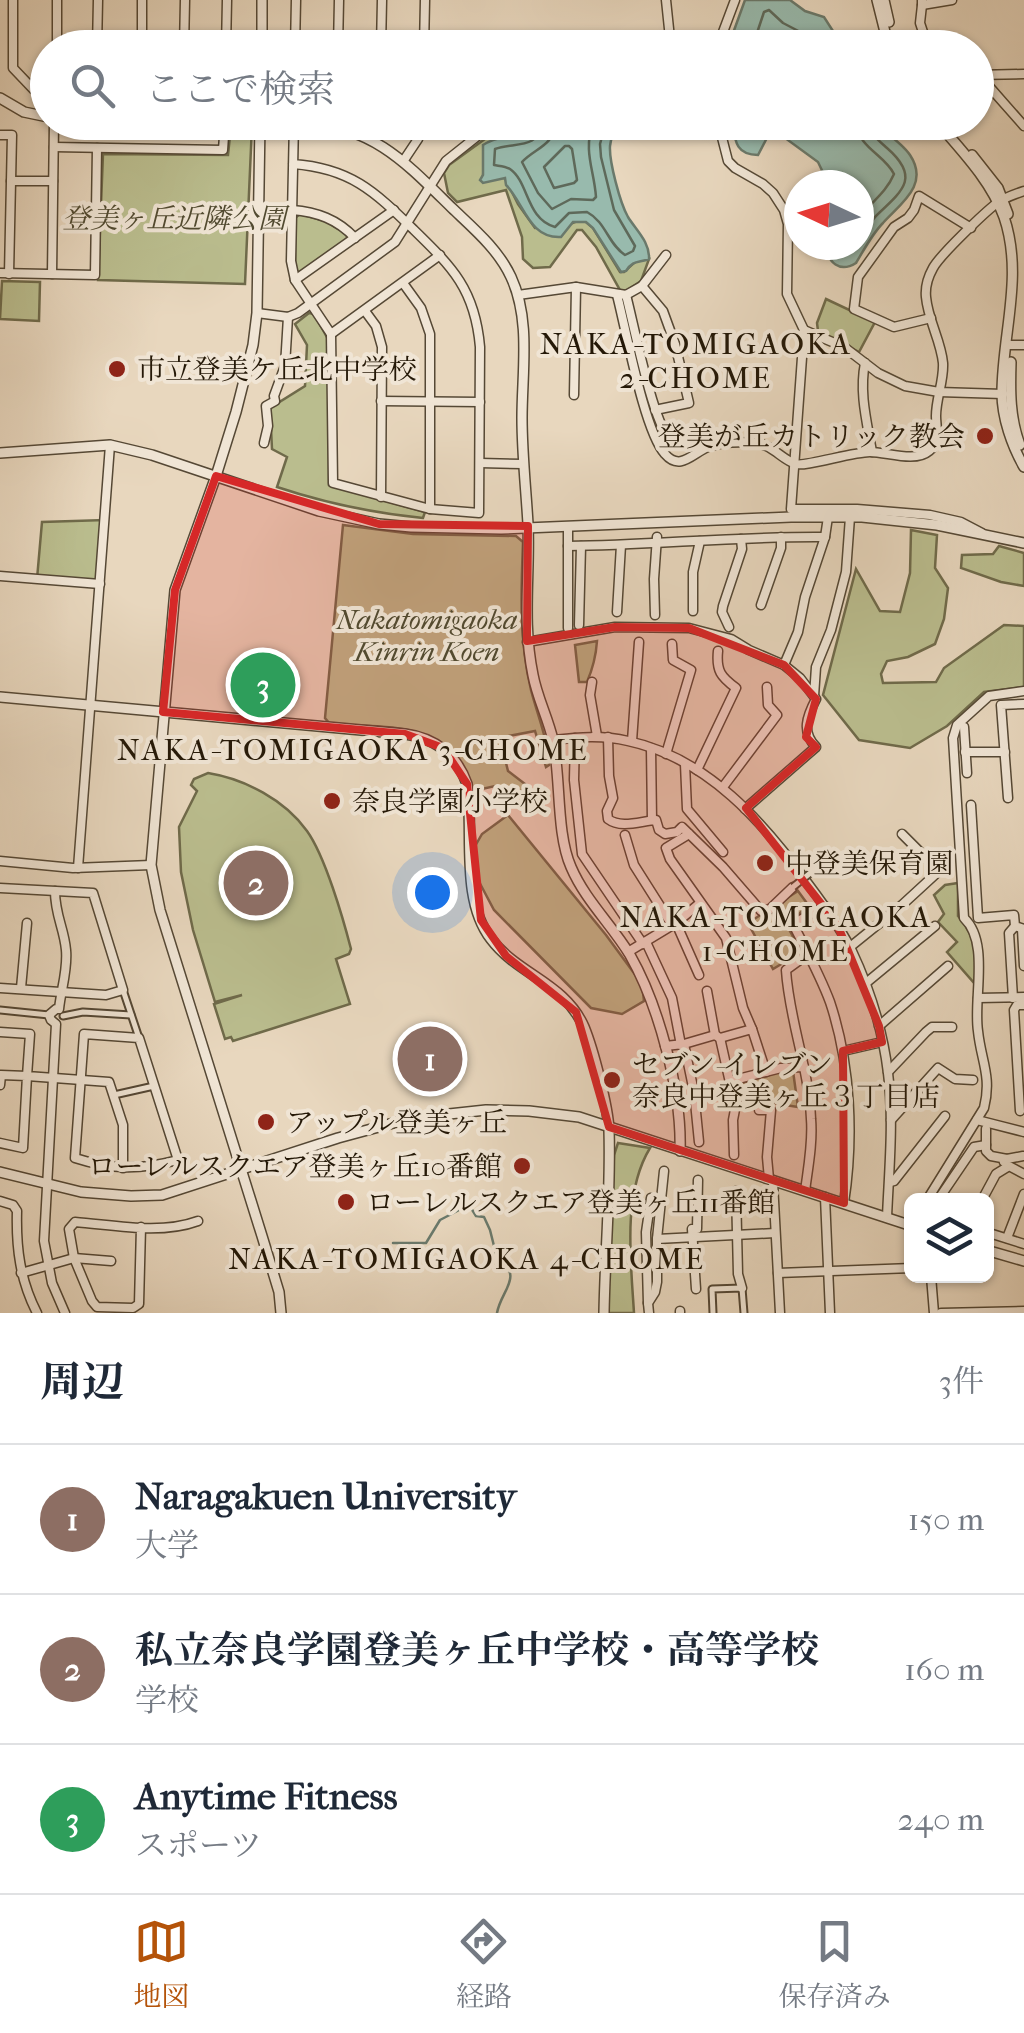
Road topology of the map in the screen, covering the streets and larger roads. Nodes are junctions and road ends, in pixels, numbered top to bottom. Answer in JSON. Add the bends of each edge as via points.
{"nodes":[{"id":1,"x":12,"y":0,"type":"edge"},
{"id":2,"x":57,"y":0,"type":"edge"},
{"id":3,"x":98,"y":0,"type":"edge"},
{"id":4,"x":142,"y":0,"type":"edge"},
{"id":5,"x":185,"y":0,"type":"edge"},
{"id":6,"x":227,"y":0,"type":"edge"},
{"id":7,"x":262,"y":0,"type":"edge"},
{"id":8,"x":296,"y":0,"type":"edge"},
{"id":9,"x":339,"y":0,"type":"edge"},
{"id":10,"x":382,"y":0,"type":"edge"},
{"id":11,"x":425,"y":0,"type":"edge"},
{"id":12,"x":666,"y":0,"type":"edge"},
{"id":13,"x":735,"y":0,"type":"edge"},
{"id":14,"x":881,"y":0,"type":"edge"},
{"id":15,"x":952,"y":0,"type":"edge"},
{"id":16,"x":922,"y":2,"type":"edge"},
{"id":17,"x":56,"y":30,"type":"edge"},
{"id":18,"x":97,"y":30,"type":"edge"},
{"id":19,"x":142,"y":30,"type":"edge"},
{"id":20,"x":184,"y":30,"type":"edge"},
{"id":21,"x":226,"y":30,"type":"edge"},
{"id":22,"x":262,"y":30,"type":"edge"},
{"id":23,"x":295,"y":30,"type":"edge"},
{"id":24,"x":338,"y":30,"type":"edge"},
{"id":25,"x":381,"y":30,"type":"edge"},
{"id":26,"x":424,"y":30,"type":"edge"},
{"id":27,"x":669,"y":30,"type":"edge"},
{"id":28,"x":724,"y":30,"type":"edge"},
{"id":29,"x":888,"y":30,"type":"edge"},
{"id":30,"x":922,"y":30,"type":"edge"},
{"id":31,"x":1024,"y":74,"type":"edge"},
{"id":32,"x":994,"y":75,"type":"edge"},
{"id":33,"x":30,"y":86,"type":"edge"},
{"id":34,"x":994,"y":93,"type":"edge"},
{"id":35,"x":0,"y":98,"type":"edge"},
{"id":36,"x":30,"y":113,"type":"edge"},
{"id":37,"x":1024,"y":126,"type":"edge"},
{"id":38,"x":0,"y":134,"type":"edge"},
{"id":39,"x":54,"y":140,"type":"edge"},
{"id":40,"x":224,"y":140,"type":"edge"},
{"id":41,"x":260,"y":140,"type":"edge"},
{"id":42,"x":294,"y":140,"type":"edge"},
{"id":43,"x":369,"y":140,"type":"edge"},
{"id":44,"x":417,"y":140,"type":"edge"},
{"id":45,"x":472,"y":140,"type":"edge"},
{"id":46,"x":723,"y":140,"type":"edge"},
{"id":47,"x":954,"y":140,"type":"edge"},
{"id":48,"x":54,"y":147,"type":"junction"},
{"id":49,"x":97,"y":148,"type":"junction"},
{"id":50,"x":404,"y":160,"type":"junction"},
{"id":51,"x":293,"y":164,"type":"junction"},
{"id":52,"x":10,"y":180,"type":"junction"},
{"id":53,"x":53,"y":181,"type":"junction"},
{"id":54,"x":430,"y":185,"type":"junction"},
{"id":55,"x":1024,"y":191,"type":"edge"},
{"id":56,"x":1001,"y":201,"type":"junction"},
{"id":57,"x":292,"y":210,"type":"junction"},
{"id":58,"x":394,"y":210,"type":"junction"},
{"id":59,"x":408,"y":224,"type":"junction"},
{"id":60,"x":971,"y":228,"type":"junction"},
{"id":61,"x":354,"y":238,"type":"junction"},
{"id":62,"x":440,"y":255,"type":"junction"},
{"id":63,"x":666,"y":255,"type":"dead end"},
{"id":64,"x":5,"y":274,"type":"edge"},
{"id":65,"x":52,"y":274,"type":"junction"},
{"id":66,"x":295,"y":280,"type":"junction"},
{"id":67,"x":403,"y":282,"type":"junction"},
{"id":68,"x":642,"y":286,"type":"junction"},
{"id":69,"x":576,"y":287,"type":"junction"},
{"id":70,"x":518,"y":295,"type":"junction"},
{"id":71,"x":622,"y":295,"type":"junction"},
{"id":72,"x":311,"y":303,"type":"junction"},
{"id":73,"x":365,"y":310,"type":"junction"},
{"id":74,"x":257,"y":312,"type":"junction"},
{"id":75,"x":288,"y":317,"type":"junction"},
{"id":76,"x":931,"y":318,"type":"junction"},
{"id":77,"x":804,"y":330,"type":"junction"},
{"id":78,"x":332,"y":334,"type":"junction"},
{"id":79,"x":1015,"y":345,"type":"edge"},
{"id":80,"x":865,"y":364,"type":"junction"},
{"id":81,"x":939,"y":392,"type":"junction"},
{"id":82,"x":1006,"y":394,"type":"junction"},
{"id":83,"x":574,"y":395,"type":"dead end"},
{"id":84,"x":381,"y":401,"type":"junction"},
{"id":85,"x":430,"y":402,"type":"junction"},
{"id":86,"x":480,"y":402,"type":"junction"},
{"id":87,"x":655,"y":410,"type":"junction"},
{"id":88,"x":264,"y":443,"type":"dead end"},
{"id":89,"x":110,"y":445,"type":"junction"},
{"id":90,"x":706,"y":446,"type":"junction"},
{"id":91,"x":872,"y":452,"type":"junction"},
{"id":92,"x":0,"y":454,"type":"edge"},
{"id":93,"x":1024,"y":455,"type":"edge"},
{"id":94,"x":480,"y":463,"type":"junction"},
{"id":95,"x":523,"y":464,"type":"junction"},
{"id":96,"x":794,"y":464,"type":"junction"},
{"id":97,"x":1024,"y":467,"type":"edge"},
{"id":98,"x":216,"y":476,"type":"junction"},
{"id":99,"x":381,"y":497,"type":"junction"},
{"id":100,"x":430,"y":509,"type":"junction"},
{"id":101,"x":828,"y":517,"type":"junction"},
{"id":102,"x":850,"y":517,"type":"junction"},
{"id":103,"x":528,"y":526,"type":"junction"},
{"id":104,"x":568,"y":526,"type":"junction"},
{"id":105,"x":781,"y":536,"type":"junction"},
{"id":106,"x":988,"y":536,"type":"junction"},
{"id":107,"x":825,"y":537,"type":"junction"},
{"id":108,"x":741,"y":538,"type":"junction"},
{"id":109,"x":657,"y":540,"type":"junction"},
{"id":110,"x":700,"y":541,"type":"junction"},
{"id":111,"x":1021,"y":542,"type":"edge"},
{"id":112,"x":621,"y":545,"type":"junction"},
{"id":113,"x":568,"y":546,"type":"junction"},
{"id":114,"x":581,"y":546,"type":"junction"},
{"id":115,"x":0,"y":576,"type":"edge"},
{"id":116,"x":100,"y":584,"type":"junction"},
{"id":117,"x":761,"y":606,"type":"dead end"},
{"id":118,"x":693,"y":611,"type":"dead end"},
{"id":119,"x":616,"y":612,"type":"dead end"},
{"id":120,"x":656,"y":614,"type":"dead end"},
{"id":121,"x":579,"y":624,"type":"dead end"},
{"id":122,"x":568,"y":628,"type":"dead end"},
{"id":123,"x":729,"y":628,"type":"dead end"},
{"id":124,"x":527,"y":642,"type":"junction"},
{"id":125,"x":640,"y":642,"type":"dead end"},
{"id":126,"x":672,"y":644,"type":"dead end"},
{"id":127,"x":718,"y":652,"type":"dead end"},
{"id":128,"x":784,"y":665,"type":"junction"},
{"id":129,"x":592,"y":682,"type":"dead end"},
{"id":130,"x":767,"y":687,"type":"dead end"},
{"id":131,"x":1024,"y":691,"type":"edge"},
{"id":132,"x":814,"y":696,"type":"junction"},
{"id":133,"x":0,"y":697,"type":"edge"},
{"id":134,"x":1024,"y":704,"type":"edge"},
{"id":135,"x":89,"y":706,"type":"junction"},
{"id":136,"x":163,"y":712,"type":"junction"},
{"id":137,"x":964,"y":727,"type":"dead end"},
{"id":138,"x":602,"y":736,"type":"junction"},
{"id":139,"x":575,"y":738,"type":"junction"},
{"id":140,"x":552,"y":740,"type":"junction"},
{"id":141,"x":632,"y":741,"type":"junction"},
{"id":142,"x":651,"y":748,"type":"junction"},
{"id":143,"x":965,"y":752,"type":"junction"},
{"id":144,"x":1005,"y":752,"type":"junction"},
{"id":145,"x":666,"y":754,"type":"junction"},
{"id":146,"x":685,"y":764,"type":"junction"},
{"id":147,"x":697,"y":770,"type":"junction"},
{"id":148,"x":967,"y":773,"type":"dead end"},
{"id":149,"x":723,"y":787,"type":"junction"},
{"id":150,"x":1008,"y":798,"type":"dead end"},
{"id":151,"x":971,"y":805,"type":"dead end"},
{"id":152,"x":746,"y":808,"type":"junction"},
{"id":153,"x":652,"y":820,"type":"junction"},
{"id":154,"x":689,"y":834,"type":"junction"},
{"id":155,"x":902,"y":834,"type":"dead end"},
{"id":156,"x":624,"y":835,"type":"dead end"},
{"id":157,"x":723,"y":852,"type":"dead end"},
{"id":158,"x":0,"y":861,"type":"edge"},
{"id":159,"x":151,"y":865,"type":"junction"},
{"id":160,"x":819,"y":866,"type":"dead end"},
{"id":161,"x":78,"y":868,"type":"junction"},
{"id":162,"x":794,"y":887,"type":"joint"},
{"id":163,"x":0,"y":888,"type":"edge"},
{"id":164,"x":55,"y":892,"type":"junction"},
{"id":165,"x":700,"y":903,"type":"junction"},
{"id":166,"x":825,"y":906,"type":"junction"},
{"id":167,"x":27,"y":923,"type":"dead end"},
{"id":168,"x":674,"y":924,"type":"junction"},
{"id":169,"x":934,"y":926,"type":"dead end"},
{"id":170,"x":1021,"y":928,"type":"edge"},
{"id":171,"x":645,"y":943,"type":"junction"},
{"id":172,"x":850,"y":947,"type":"junction"},
{"id":173,"x":628,"y":952,"type":"junction"},
{"id":174,"x":808,"y":954,"type":"junction"},
{"id":175,"x":948,"y":966,"type":"dead end"},
{"id":176,"x":1024,"y":966,"type":"edge"},
{"id":177,"x":699,"y":975,"type":"dead end"},
{"id":178,"x":1012,"y":976,"type":"junction"},
{"id":179,"x":1024,"y":976,"type":"edge"},
{"id":180,"x":866,"y":984,"type":"junction"},
{"id":181,"x":0,"y":988,"type":"edge"},
{"id":182,"x":22,"y":988,"type":"junction"},
{"id":183,"x":123,"y":990,"type":"junction"},
{"id":184,"x":61,"y":991,"type":"junction"},
{"id":185,"x":707,"y":991,"type":"dead end"},
{"id":186,"x":1024,"y":997,"type":"edge"},
{"id":187,"x":978,"y":998,"type":"junction"},
{"id":188,"x":1011,"y":998,"type":"junction"},
{"id":189,"x":1024,"y":1005,"type":"edge"},
{"id":190,"x":0,"y":1010,"type":"edge"},
{"id":191,"x":1014,"y":1010,"type":"junction"},
{"id":192,"x":49,"y":1015,"type":"joint"},
{"id":193,"x":131,"y":1015,"type":"junction"},
{"id":194,"x":60,"y":1016,"type":"junction"},
{"id":195,"x":879,"y":1026,"type":"junction"},
{"id":196,"x":952,"y":1027,"type":"dead end"},
{"id":197,"x":752,"y":1029,"type":"junction"},
{"id":198,"x":0,"y":1032,"type":"edge"},
{"id":199,"x":717,"y":1036,"type":"junction"},
{"id":200,"x":139,"y":1038,"type":"junction"},
{"id":201,"x":882,"y":1042,"type":"junction"},
{"id":202,"x":682,"y":1044,"type":"junction"},
{"id":203,"x":665,"y":1046,"type":"junction"},
{"id":204,"x":843,"y":1051,"type":"junction"},
{"id":205,"x":804,"y":1067,"type":"junction"},
{"id":206,"x":1021,"y":1068,"type":"edge"},
{"id":207,"x":766,"y":1072,"type":"junction"},
{"id":208,"x":888,"y":1072,"type":"junction"},
{"id":209,"x":27,"y":1076,"type":"junction"},
{"id":210,"x":52,"y":1078,"type":"junction"},
{"id":211,"x":973,"y":1080,"type":"dead end"},
{"id":212,"x":730,"y":1081,"type":"junction"},
{"id":213,"x":81,"y":1082,"type":"junction"},
{"id":214,"x":0,"y":1085,"type":"edge"},
{"id":215,"x":154,"y":1086,"type":"junction"},
{"id":216,"x":114,"y":1095,"type":"junction"},
{"id":217,"x":759,"y":1110,"type":"dead end"},
{"id":218,"x":1020,"y":1111,"type":"dead end"},
{"id":219,"x":944,"y":1116,"type":"dead end"},
{"id":220,"x":891,"y":1120,"type":"junction"},
{"id":221,"x":978,"y":1120,"type":"junction"},
{"id":222,"x":608,"y":1127,"type":"junction"},
{"id":223,"x":986,"y":1130,"type":"dead end"},
{"id":224,"x":1024,"y":1132,"type":"edge"},
{"id":225,"x":699,"y":1142,"type":"dead end"},
{"id":226,"x":0,"y":1143,"type":"edge"},
{"id":227,"x":986,"y":1145,"type":"junction"},
{"id":228,"x":680,"y":1151,"type":"junction"},
{"id":229,"x":756,"y":1154,"type":"dead end"},
{"id":230,"x":734,"y":1155,"type":"dead end"},
{"id":231,"x":991,"y":1156,"type":"junction"},
{"id":232,"x":767,"y":1157,"type":"junction"},
{"id":233,"x":1015,"y":1157,"type":"edge"},
{"id":234,"x":965,"y":1158,"type":"junction"},
{"id":235,"x":124,"y":1168,"type":"junction"},
{"id":236,"x":242,"y":1170,"type":"junction"},
{"id":237,"x":664,"y":1171,"type":"dead end"},
{"id":238,"x":0,"y":1172,"type":"edge"},
{"id":239,"x":1022,"y":1173,"type":"edge"},
{"id":240,"x":996,"y":1174,"type":"junction"},
{"id":241,"x":698,"y":1180,"type":"dead end"},
{"id":242,"x":771,"y":1180,"type":"junction"},
{"id":243,"x":46,"y":1182,"type":"junction"},
{"id":244,"x":890,"y":1182,"type":"junction"},
{"id":245,"x":736,"y":1191,"type":"dead end"},
{"id":246,"x":805,"y":1191,"type":"junction"},
{"id":247,"x":931,"y":1193,"type":"edge"},
{"id":248,"x":942,"y":1193,"type":"edge"},
{"id":249,"x":986,"y":1193,"type":"edge"},
{"id":250,"x":1024,"y":1194,"type":"edge"},
{"id":251,"x":825,"y":1197,"type":"junction"},
{"id":252,"x":651,"y":1198,"type":"dead end"},
{"id":253,"x":0,"y":1201,"type":"edge"},
{"id":254,"x":844,"y":1204,"type":"junction"},
{"id":255,"x":888,"y":1218,"type":"junction"},
{"id":256,"x":198,"y":1221,"type":"dead end"},
{"id":257,"x":904,"y":1223,"type":"edge"},
{"id":258,"x":141,"y":1227,"type":"junction"},
{"id":259,"x":775,"y":1233,"type":"junction"},
{"id":260,"x":994,"y":1234,"type":"edge"},
{"id":261,"x":736,"y":1236,"type":"junction"},
{"id":262,"x":692,"y":1238,"type":"junction"},
{"id":263,"x":1007,"y":1238,"type":"junction"},
{"id":264,"x":656,"y":1240,"type":"junction"},
{"id":265,"x":1024,"y":1244,"type":"edge"},
{"id":266,"x":994,"y":1253,"type":"edge"},
{"id":267,"x":74,"y":1258,"type":"junction"},
{"id":268,"x":110,"y":1261,"type":"dead end"},
{"id":269,"x":1024,"y":1262,"type":"edge"},
{"id":270,"x":47,"y":1266,"type":"junction"},
{"id":271,"x":904,"y":1268,"type":"edge"},
{"id":272,"x":828,"y":1271,"type":"junction"},
{"id":273,"x":21,"y":1273,"type":"junction"},
{"id":274,"x":778,"y":1273,"type":"junction"},
{"id":275,"x":932,"y":1283,"type":"edge"},
{"id":276,"x":742,"y":1288,"type":"junction"},
{"id":277,"x":696,"y":1289,"type":"dead end"},
{"id":278,"x":648,"y":1308,"type":"edge"},
{"id":279,"x":1024,"y":1310,"type":"edge"},
{"id":280,"x":37,"y":1313,"type":"edge"},
{"id":281,"x":65,"y":1313,"type":"edge"},
{"id":282,"x":282,"y":1313,"type":"edge"},
{"id":283,"x":604,"y":1313,"type":"edge"},
{"id":284,"x":713,"y":1313,"type":"edge"},
{"id":285,"x":744,"y":1313,"type":"edge"},
{"id":286,"x":780,"y":1313,"type":"edge"},
{"id":287,"x":830,"y":1313,"type":"edge"},
{"id":288,"x":934,"y":1313,"type":"edge"},
{"id":289,"x":941,"y":1313,"type":"edge"}],
"edges":[{"from":1,"to":33,"type":"street","via":[[13,68]]},
{"from":2,"to":17,"type":"street"},
{"from":3,"to":18,"type":"street"},
{"from":4,"to":19,"type":"street"},
{"from":5,"to":20,"type":"street"},
{"from":6,"to":21,"type":"street"},
{"from":7,"to":22,"type":"street"},
{"from":8,"to":23,"type":"street"},
{"from":9,"to":24,"type":"street"},
{"from":10,"to":25,"type":"street"},
{"from":11,"to":26,"type":"street"},
{"from":12,"to":27,"type":"street"},
{"from":13,"to":28,"type":"street"},
{"from":14,"to":29,"type":"street"},
{"from":15,"to":16,"type":"street"},
{"from":16,"to":30,"type":"street"},
{"from":31,"to":32,"type":"street"},
{"from":34,"to":37,"type":"street"},
{"from":35,"to":36,"type":"street"},
{"from":38,"to":52,"type":"street","via":[[12,135]]},
{"from":39,"to":48,"type":"street"},
{"from":40,"to":49,"type":"street","via":[[223,150]]},
{"from":41,"to":74,"type":"street"},
{"from":42,"to":51,"type":"street"},
{"from":43,"to":50,"type":"street"},
{"from":44,"to":50,"type":"street"},
{"from":45,"to":54,"type":"street","via":[[446,160]]},
{"from":46,"to":77,"type":"street","via":[[734,168],[769,188],[784,210],[787,294]]},
{"from":47,"to":56,"type":"street"},
{"from":48,"to":49,"type":"street"},
{"from":48,"to":53,"type":"street"},
{"from":49,"to":65,"type":"street","via":[[95,275]]},
{"from":50,"to":54,"type":"street"},
{"from":51,"to":57,"type":"street"},
{"from":51,"to":58,"type":"street","via":[[347,176]]},
{"from":52,"to":53,"type":"street"},
{"from":52,"to":64,"type":"street"},
{"from":53,"to":65,"type":"street"},
{"from":54,"to":59,"type":"street"},
{"from":54,"to":70,"type":"street","via":[[496,252]]},
{"from":55,"to":56,"type":"street"},
{"from":56,"to":60,"type":"street"},
{"from":56,"to":79,"type":"street","via":[[1014,270]]},
{"from":57,"to":61,"type":"street","via":[[325,216]]},
{"from":57,"to":66,"type":"street"},
{"from":58,"to":59,"type":"street"},
{"from":58,"to":61,"type":"street"},
{"from":59,"to":62,"type":"street"},
{"from":59,"to":72,"type":"street","via":[[387,249]]},
{"from":60,"to":76,"type":"street","via":[[930,274]]},
{"from":60,"to":76,"type":"street","via":[[919,196],[858,277],[854,309],[894,327]]},
{"from":61,"to":66,"type":"street"},
{"from":62,"to":67,"type":"street"},
{"from":62,"to":86,"type":"street","via":[[475,312]]},
{"from":63,"to":68,"type":"street"},
{"from":64,"to":65,"type":"street"},
{"from":66,"to":72,"type":"street"},
{"from":67,"to":73,"type":"street"},
{"from":67,"to":85,"type":"street","via":[[429,327]]},
{"from":68,"to":71,"type":"street"},
{"from":68,"to":87,"type":"street","via":[[663,311],[689,403]]},
{"from":69,"to":70,"type":"street"},
{"from":69,"to":71,"type":"street"},
{"from":69,"to":83,"type":"street"},
{"from":70,"to":95,"type":"street","via":[[524,324]]},
{"from":71,"to":87,"type":"street"},
{"from":71,"to":90,"type":"street","via":[[646,410],[664,453],[684,461]]},
{"from":72,"to":75,"type":"street"},
{"from":72,"to":78,"type":"street"},
{"from":73,"to":78,"type":"street"},
{"from":73,"to":84,"type":"street","via":[[382,342]]},
{"from":74,"to":75,"type":"street"},
{"from":74,"to":98,"type":"street","via":[[254,345]]},
{"from":75,"to":88,"type":"street","via":[[285,366],[276,401],[266,406]]},
{"from":76,"to":81,"type":"street","via":[[942,359]]},
{"from":77,"to":80,"type":"street"},
{"from":77,"to":96,"type":"street"},
{"from":78,"to":99,"type":"street","via":[[333,483]]},
{"from":79,"to":82,"type":"street"},
{"from":80,"to":81,"type":"street","via":[[905,386]]},
{"from":80,"to":91,"type":"street"},
{"from":81,"to":82,"type":"street"},
{"from":81,"to":91,"type":"street","via":[[931,450],[918,456]]},
{"from":82,"to":93,"type":"street"},
{"from":82,"to":97,"type":"street","via":[[1010,434]]},
{"from":84,"to":85,"type":"street"},
{"from":84,"to":99,"type":"street"},
{"from":85,"to":86,"type":"street"},
{"from":85,"to":100,"type":"street"},
{"from":86,"to":94,"type":"street"},
{"from":87,"to":90,"type":"street","via":[[670,438]]},
{"from":89,"to":92,"type":"street"},
{"from":89,"to":98,"type":"street"},
{"from":89,"to":116,"type":"street"},
{"from":90,"to":96,"type":"street","via":[[756,444]]},
{"from":91,"to":96,"type":"street"},
{"from":94,"to":95,"type":"street"},
{"from":94,"to":100,"type":"street","via":[[480,513]]},
{"from":95,"to":103,"type":"street"},
{"from":96,"to":106,"type":"street","via":[[790,509],[930,516]]},
{"from":98,"to":103,"type":"street","via":[[379,524]]},
{"from":98,"to":136,"type":"street","via":[[175,590]]},
{"from":99,"to":100,"type":"street"},
{"from":101,"to":102,"type":"street"},
{"from":101,"to":104,"type":"street"},
{"from":101,"to":107,"type":"street"},
{"from":102,"to":106,"type":"street"},
{"from":102,"to":132,"type":"street","via":[[846,572],[816,667]]},
{"from":103,"to":104,"type":"street"},
{"from":103,"to":124,"type":"street"},
{"from":104,"to":113,"type":"street"},
{"from":105,"to":107,"type":"street"},
{"from":105,"to":108,"type":"street"},
{"from":105,"to":117,"type":"street"},
{"from":106,"to":111,"type":"street"},
{"from":107,"to":128,"type":"street"},
{"from":108,"to":110,"type":"street"},
{"from":108,"to":123,"type":"street","via":[[722,612]]},
{"from":109,"to":110,"type":"street"},
{"from":109,"to":112,"type":"street"},
{"from":109,"to":120,"type":"street"},
{"from":110,"to":118,"type":"street"},
{"from":112,"to":114,"type":"street"},
{"from":112,"to":119,"type":"street"},
{"from":113,"to":114,"type":"street"},
{"from":113,"to":122,"type":"street"},
{"from":114,"to":121,"type":"street"},
{"from":115,"to":116,"type":"street"},
{"from":116,"to":135,"type":"street"},
{"from":124,"to":128,"type":"street","via":[[615,627],[690,628]]},
{"from":124,"to":140,"type":"street"},
{"from":125,"to":141,"type":"street"},
{"from":126,"to":145,"type":"street","via":[[673,660],[691,670]]},
{"from":127,"to":147,"type":"street","via":[[719,674],[736,688]]},
{"from":128,"to":132,"type":"street"},
{"from":129,"to":138,"type":"street","via":[[589,716]]},
{"from":130,"to":149,"type":"street","via":[[768,705],[777,715]]},
{"from":131,"to":187,"type":"street","via":[[989,696],[953,738],[964,918],[979,958]]},
{"from":132,"to":152,"type":"street","via":[[806,732],[816,747]]},
{"from":133,"to":135,"type":"street"},
{"from":134,"to":144,"type":"street","via":[[1001,705]]},
{"from":135,"to":136,"type":"street"},
{"from":135,"to":161,"type":"street"},
{"from":136,"to":159,"type":"street"},
{"from":136,"to":222,"type":"street","via":[[405,734],[443,748],[466,784],[480,920],[506,956],[576,1012],[590,1043]]},
{"from":137,"to":143,"type":"street"},
{"from":138,"to":139,"type":"street"},
{"from":138,"to":141,"type":"street"},
{"from":138,"to":153,"type":"street","via":[[614,798],[608,819]]},
{"from":139,"to":140,"type":"street"},
{"from":139,"to":171,"type":"street","via":[[582,854]]},
{"from":140,"to":173,"type":"street","via":[[570,866]]},
{"from":141,"to":142,"type":"street"},
{"from":142,"to":145,"type":"street"},
{"from":142,"to":153,"type":"street"},
{"from":143,"to":144,"type":"street"},
{"from":143,"to":148,"type":"street"},
{"from":144,"to":150,"type":"street"},
{"from":145,"to":146,"type":"street"},
{"from":146,"to":147,"type":"street"},
{"from":146,"to":157,"type":"street","via":[[687,809]]},
{"from":147,"to":149,"type":"street"},
{"from":149,"to":152,"type":"street"},
{"from":151,"to":170,"type":"street","via":[[978,918],[1014,915]]},
{"from":152,"to":166,"type":"street"},
{"from":153,"to":154,"type":"street","via":[[665,834],[682,827]]},
{"from":154,"to":162,"type":"street","via":[[761,910]]},
{"from":154,"to":165,"type":"street","via":[[666,848]]},
{"from":155,"to":172,"type":"street","via":[[938,871]]},
{"from":156,"to":168,"type":"street","via":[[634,864]]},
{"from":158,"to":161,"type":"street"},
{"from":159,"to":161,"type":"street"},
{"from":159,"to":236,"type":"street"},
{"from":160,"to":162,"type":"street","bridge":true},
{"from":163,"to":164,"type":"street"},
{"from":164,"to":183,"type":"street","via":[[93,893]]},
{"from":164,"to":184,"type":"street","via":[[66,944]]},
{"from":165,"to":168,"type":"street"},
{"from":165,"to":197,"type":"street","via":[[726,938]]},
{"from":166,"to":172,"type":"street"},
{"from":166,"to":174,"type":"street","via":[[793,924]]},
{"from":167,"to":182,"type":"street"},
{"from":168,"to":171,"type":"street"},
{"from":168,"to":177,"type":"street"},
{"from":169,"to":180,"type":"street"},
{"from":170,"to":176,"type":"street"},
{"from":170,"to":178,"type":"street","via":[[1009,933]]},
{"from":171,"to":173,"type":"street"},
{"from":171,"to":202,"type":"street","via":[[672,998]]},
{"from":172,"to":180,"type":"street"},
{"from":173,"to":203,"type":"street"},
{"from":174,"to":204,"type":"street"},
{"from":174,"to":205,"type":"street","via":[[786,970]]},
{"from":175,"to":195,"type":"street"},
{"from":178,"to":179,"type":"street"},
{"from":178,"to":188,"type":"street"},
{"from":180,"to":195,"type":"street"},
{"from":181,"to":182,"type":"street"},
{"from":182,"to":184,"type":"street"},
{"from":183,"to":184,"type":"street"},
{"from":183,"to":193,"type":"street"},
{"from":184,"to":194,"type":"street"},
{"from":185,"to":199,"type":"street"},
{"from":186,"to":188,"type":"street"},
{"from":187,"to":188,"type":"street"},
{"from":187,"to":221,"type":"street","via":[[988,1092]]},
{"from":188,"to":191,"type":"street"},
{"from":189,"to":191,"type":"street"},
{"from":190,"to":192,"type":"street"},
{"from":191,"to":206,"type":"street"},
{"from":192,"to":194,"type":"street"},
{"from":193,"to":194,"type":"street"},
{"from":193,"to":200,"type":"street"},
{"from":194,"to":210,"type":"street"},
{"from":195,"to":201,"type":"street"},
{"from":196,"to":208,"type":"street","via":[[926,1032]]},
{"from":197,"to":199,"type":"street"},
{"from":197,"to":207,"type":"street"},
{"from":198,"to":209,"type":"street","via":[[30,1034]]},
{"from":199,"to":202,"type":"street"},
{"from":199,"to":212,"type":"street"},
{"from":200,"to":213,"type":"street","via":[[84,1034]]},
{"from":200,"to":215,"type":"street"},
{"from":201,"to":204,"type":"street"},
{"from":201,"to":208,"type":"street"},
{"from":202,"to":203,"type":"street"},
{"from":202,"to":225,"type":"street"},
{"from":203,"to":228,"type":"street"},
{"from":204,"to":254,"type":"street"},
{"from":205,"to":207,"type":"street"},
{"from":205,"to":246,"type":"street","via":[[812,1120]]},
{"from":206,"to":218,"type":"street"},
{"from":207,"to":212,"type":"street"},
{"from":208,"to":220,"type":"street"},
{"from":209,"to":210,"type":"street"},
{"from":209,"to":214,"type":"street","via":[[1,1075]]},
{"from":209,"to":226,"type":"street","via":[[22,1148]]},
{"from":210,"to":213,"type":"street"},
{"from":210,"to":243,"type":"street"},
{"from":211,"to":220,"type":"street","via":[[938,1068]]},
{"from":212,"to":230,"type":"street","via":[[737,1099]]},
{"from":213,"to":216,"type":"street","via":[[109,1082]]},
{"from":213,"to":235,"type":"street","via":[[74,1158]]},
{"from":215,"to":216,"type":"street"},
{"from":215,"to":235,"type":"street","via":[[178,1160]]},
{"from":216,"to":235,"type":"street"},
{"from":217,"to":232,"type":"street","via":[[770,1110]]},
{"from":219,"to":244,"type":"street"},
{"from":220,"to":244,"type":"street"},
{"from":221,"to":224,"type":"street"},
{"from":221,"to":247,"type":"street"},
{"from":222,"to":228,"type":"street"},
{"from":222,"to":236,"type":"street","via":[[529,1111],[432,1114]]},
{"from":222,"to":283,"type":"street"},
{"from":223,"to":227,"type":"street"},
{"from":227,"to":231,"type":"street"},
{"from":227,"to":234,"type":"street"},
{"from":228,"to":242,"type":"street"},
{"from":229,"to":232,"type":"street"},
{"from":231,"to":233,"type":"street"},
{"from":231,"to":234,"type":"street"},
{"from":232,"to":242,"type":"street"},
{"from":233,"to":239,"type":"street"},
{"from":233,"to":240,"type":"street"},
{"from":234,"to":248,"type":"street"},
{"from":236,"to":243,"type":"street","via":[[162,1195],[94,1193]]},
{"from":236,"to":282,"type":"street"},
{"from":237,"to":264,"type":"street"},
{"from":238,"to":243,"type":"street"},
{"from":239,"to":240,"type":"street","via":[[1009,1166]]},
{"from":240,"to":249,"type":"street"},
{"from":241,"to":262,"type":"street"},
{"from":242,"to":246,"type":"street"},
{"from":242,"to":259,"type":"street"},
{"from":243,"to":270,"type":"street"},
{"from":244,"to":255,"type":"street"},
{"from":245,"to":261,"type":"street"},
{"from":246,"to":251,"type":"street"},
{"from":250,"to":263,"type":"street"},
{"from":251,"to":254,"type":"street"},
{"from":251,"to":272,"type":"street"},
{"from":252,"to":278,"type":"street"},
{"from":253,"to":273,"type":"street","via":[[17,1211]]},
{"from":254,"to":255,"type":"street"},
{"from":255,"to":257,"type":"street"},
{"from":256,"to":258,"type":"street"},
{"from":258,"to":267,"type":"street","via":[[75,1222],[69,1229]]},
{"from":258,"to":267,"type":"street","via":[[139,1304],[133,1308],[98,1307]]},
{"from":259,"to":261,"type":"street"},
{"from":259,"to":274,"type":"street"},
{"from":260,"to":263,"type":"street"},
{"from":261,"to":262,"type":"street"},
{"from":261,"to":276,"type":"street"},
{"from":262,"to":264,"type":"street"},
{"from":262,"to":277,"type":"street"},
{"from":263,"to":265,"type":"street"},
{"from":264,"to":278,"type":"street","via":[[658,1282]]},
{"from":266,"to":269,"type":"street"},
{"from":267,"to":268,"type":"street"},
{"from":267,"to":270,"type":"street"},
{"from":270,"to":273,"type":"street"},
{"from":270,"to":281,"type":"street"},
{"from":271,"to":272,"type":"street"},
{"from":272,"to":274,"type":"street"},
{"from":272,"to":287,"type":"street"},
{"from":273,"to":280,"type":"street"},
{"from":274,"to":286,"type":"street"},
{"from":275,"to":288,"type":"street"},
{"from":276,"to":284,"type":"street","via":[[712,1289]]},
{"from":276,"to":285,"type":"street"},
{"from":279,"to":289,"type":"street"}]}
